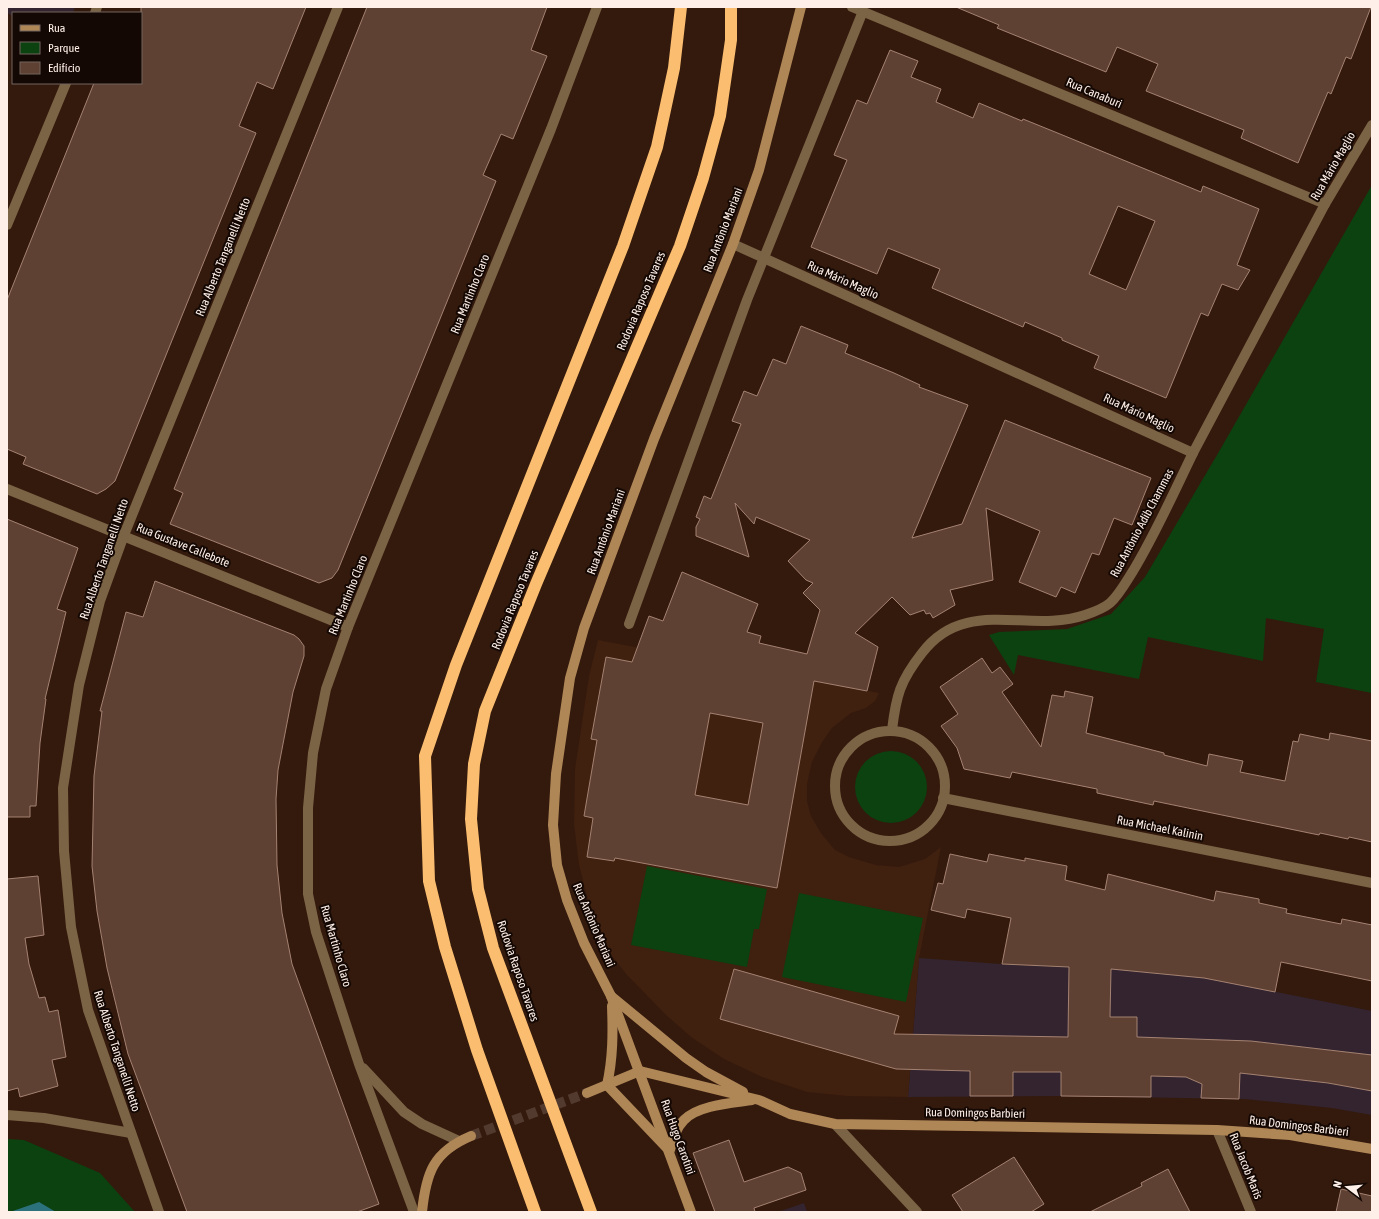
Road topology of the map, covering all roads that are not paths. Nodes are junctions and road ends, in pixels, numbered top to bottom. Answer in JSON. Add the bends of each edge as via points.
{"nodes":[{"id":1,"x":338,"y":7,"type":"edge"},
{"id":2,"x":597,"y":7,"type":"edge"},
{"id":3,"x":681,"y":7,"type":"edge"},
{"id":4,"x":731,"y":7,"type":"edge"},
{"id":5,"x":801,"y":7,"type":"edge"},
{"id":6,"x":852,"y":7,"type":"edge"},
{"id":7,"x":863,"y":11,"type":"junction"},
{"id":8,"x":66,"y":84,"type":"edge"},
{"id":9,"x":1372,"y":125,"type":"edge"},
{"id":10,"x":1325,"y":204,"type":"junction"},
{"id":11,"x":7,"y":225,"type":"edge"},
{"id":12,"x":733,"y":244,"type":"junction"},
{"id":13,"x":764,"y":259,"type":"junction"},
{"id":14,"x":1193,"y":453,"type":"junction"},
{"id":15,"x":7,"y":489,"type":"edge"},
{"id":16,"x":124,"y":535,"type":"junction"},
{"id":17,"x":629,"y":624,"type":"dead end"},
{"id":18,"x":348,"y":627,"type":"junction"},
{"id":19,"x":892,"y":730,"type":"junction"},
{"id":20,"x":943,"y":798,"type":"junction"},
{"id":21,"x":1372,"y":883,"type":"edge"},
{"id":22,"x":611,"y":996,"type":"junction"},
{"id":23,"x":359,"y":1064,"type":"junction"},
{"id":24,"x":640,"y":1071,"type":"junction"},
{"id":25,"x":607,"y":1085,"type":"junction"},
{"id":26,"x":587,"y":1093,"type":"tunnel mouth"},
{"id":27,"x":759,"y":1100,"type":"junction"},
{"id":28,"x":7,"y":1115,"type":"edge"},
{"id":29,"x":835,"y":1124,"type":"junction"},
{"id":30,"x":1217,"y":1130,"type":"junction"},
{"id":31,"x":131,"y":1133,"type":"junction"},
{"id":32,"x":471,"y":1136,"type":"tunnel mouth"},
{"id":33,"x":459,"y":1141,"type":"junction"},
{"id":34,"x":1372,"y":1148,"type":"edge"},
{"id":35,"x":670,"y":1150,"type":"junction"},
{"id":36,"x":159,"y":1212,"type":"edge"},
{"id":37,"x":414,"y":1212,"type":"edge"},
{"id":38,"x":422,"y":1212,"type":"edge"},
{"id":39,"x":535,"y":1212,"type":"edge"},
{"id":40,"x":590,"y":1212,"type":"edge"},
{"id":41,"x":691,"y":1212,"type":"edge"},
{"id":42,"x":918,"y":1212,"type":"edge"},
{"id":43,"x":1251,"y":1212,"type":"edge"}],
"edges":[{"from":1,"to":16,"type":"street","name":"Rua Alberto Tanganelli Netto"},
{"from":2,"to":18,"type":"street","name":"Rua Martinho Claro","via":[[551,129]]},
{"from":3,"to":39,"type":"highway","via":[[674,68],[652,161],[623,246],[456,665],[425,756],[429,881],[445,947],[482,1064]]},
{"from":4,"to":40,"type":"highway","name":"Rodovia Raposo Tavares","via":[[731,40],[720,116],[680,246],[536,584],[486,711],[474,764],[471,820],[478,889],[493,948]]},
{"from":5,"to":12,"type":"main road","name":"Rua Antônio Mariani","via":[[759,170]]},
{"from":6,"to":7,"type":"street","name":"Rua Canaburi"},
{"from":7,"to":10,"type":"street","name":"Rua Canaburi"},
{"from":7,"to":13,"type":"street"},
{"from":8,"to":11,"type":"street"},
{"from":9,"to":10,"type":"street","name":"Rua Mário Maglio"},
{"from":10,"to":14,"type":"street","name":"Rua Mário Maglio"},
{"from":12,"to":13,"type":"street","name":"Rua Mário Maglio"},
{"from":12,"to":22,"type":"main road","name":"Rua Antônio Mariani","via":[[654,439],[584,628],[570,678],[561,732],[553,825],[557,865],[584,943]]},
{"from":13,"to":14,"type":"street","name":"Rua Mário Maglio"},
{"from":13,"to":17,"type":"street"},
{"from":14,"to":19,"type":"street","name":"Rua Antônio Adib Chammas","via":[[1143,554],[1122,589],[1110,603],[1088,614],[1065,620],[1038,622],[987,619],[968,621],[941,633],[924,650],[905,676],[895,704]]},
{"from":15,"to":16,"type":"street","name":"Rua Gustave Callebote"},
{"from":16,"to":18,"type":"street","name":"Rua Gustave Callebote"},
{"from":16,"to":31,"type":"street","name":"Rua Alberto Tanganelli Netto","via":[[100,601],[79,685],[63,788],[64,851],[71,927],[88,1010]]},
{"from":18,"to":23,"type":"street","name":"Rua Martinho Claro","via":[[326,689],[313,753],[308,808],[308,894],[316,932]]},
{"from":19,"to":20,"type":"street","via":[[910,734],[927,744],[939,760],[944,778]]},
{"from":19,"to":20,"type":"street","via":[[872,733],[856,742],[843,756],[836,774],[835,794],[840,812],[852,827],[868,837],[887,841],[906,839],[923,830],[936,816]]},
{"from":20,"to":21,"type":"street","name":"Rua Michael Kalinin"},
{"from":22,"to":24,"type":"main road","name":"Rua Antônio Mariani"},
{"from":22,"to":25,"type":"main road","via":[[613,1040]]},
{"from":22,"to":27,"type":"main road","via":[[706,1072]]},
{"from":23,"to":33,"type":"street","via":[[404,1112],[422,1124]]},
{"from":23,"to":37,"type":"street","name":"Rua Martinho Claro"},
{"from":24,"to":25,"type":"main road"},
{"from":24,"to":27,"type":"main road","name":"Rua Domingos Barbieri"},
{"from":24,"to":35,"type":"main road","name":"Rua Hugo Carotini"},
{"from":25,"to":26,"type":"main road"},
{"from":25,"to":35,"type":"main road"},
{"from":27,"to":29,"type":"main road","name":"Rua Domingos Barbieri","via":[[790,1114]]},
{"from":27,"to":35,"type":"main road","via":[[720,1105],[695,1112],[684,1119],[676,1131]]},
{"from":28,"to":31,"type":"street","via":[[44,1118]]},
{"from":29,"to":30,"type":"main road","name":"Rua Domingos Barbieri"},
{"from":29,"to":42,"type":"street"},
{"from":30,"to":34,"type":"main road","name":"Rua Domingos Barbieri","via":[[1290,1135]]},
{"from":30,"to":43,"type":"street","name":"Rua Jacob Maris"},
{"from":31,"to":36,"type":"street","name":"Rua Alberto Tanganelli Netto"},
{"from":32,"to":33,"type":"main road"},
{"from":33,"to":38,"type":"main road","via":[[432,1166]]},
{"from":35,"to":41,"type":"main road","name":"Rua Hugo Carotini"}]}
